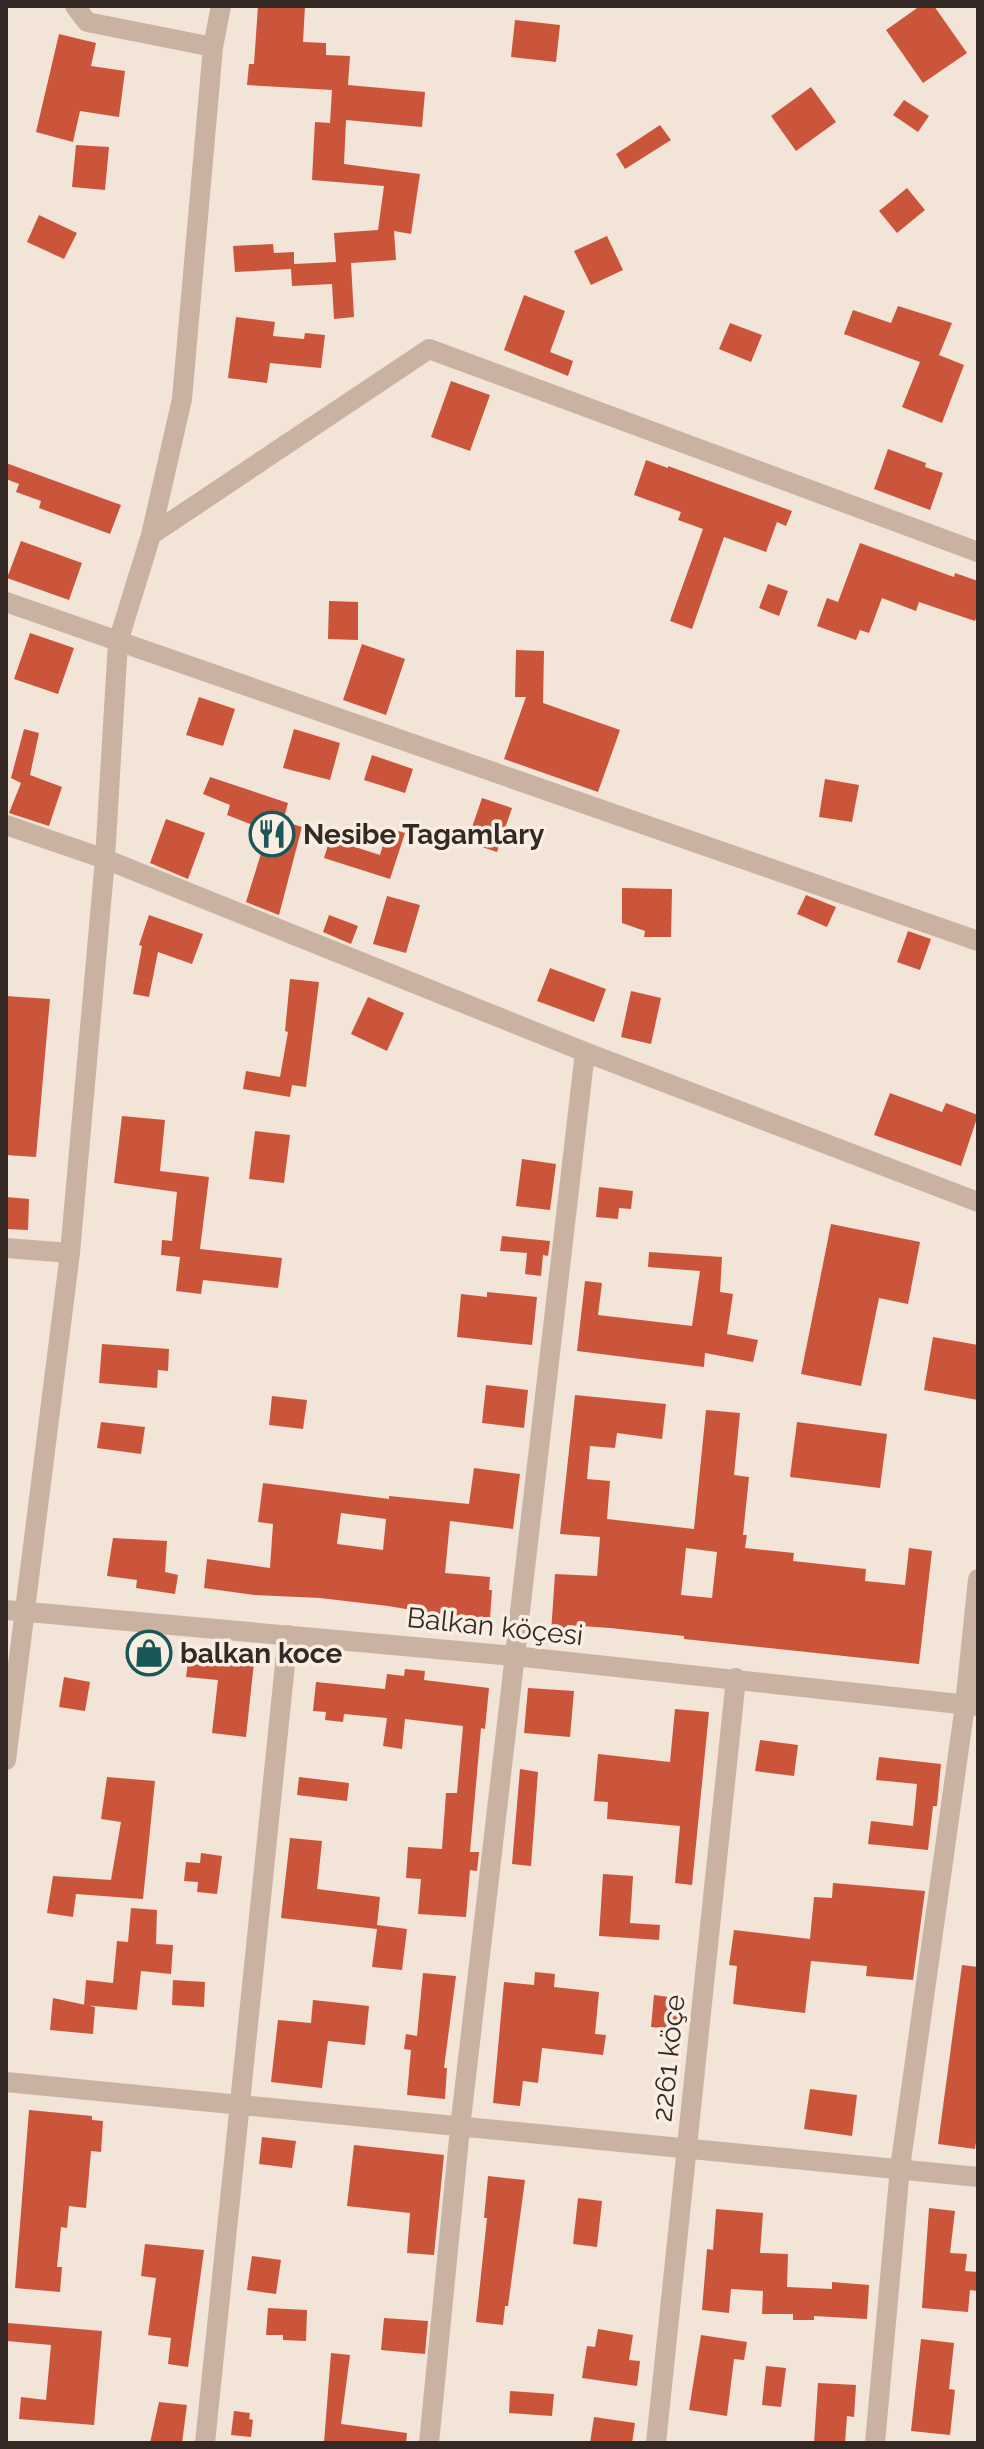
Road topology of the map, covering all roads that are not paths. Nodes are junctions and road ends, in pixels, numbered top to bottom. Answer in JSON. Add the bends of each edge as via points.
{"nodes":[{"id":1,"x":75,"y":6,"type":"edge"},
{"id":2,"x":221,"y":6,"type":"edge"},
{"id":3,"x":213,"y":47,"type":"junction"},
{"id":4,"x":151,"y":535,"type":"junction"},
{"id":5,"x":978,"y":552,"type":"edge"},
{"id":6,"x":6,"y":602,"type":"edge"},
{"id":7,"x":118,"y":642,"type":"junction"},
{"id":8,"x":6,"y":825,"type":"edge"},
{"id":9,"x":105,"y":859,"type":"junction"},
{"id":10,"x":978,"y":941,"type":"edge"},
{"id":11,"x":585,"y":1052,"type":"junction"},
{"id":12,"x":978,"y":1202,"type":"edge"},
{"id":13,"x":6,"y":1248,"type":"edge"},
{"id":14,"x":70,"y":1253,"type":"junction"},
{"id":15,"x":978,"y":1579,"type":"edge"},
{"id":16,"x":14,"y":1610,"type":"edge"},
{"id":17,"x":288,"y":1635,"type":"junction"},
{"id":18,"x":514,"y":1656,"type":"junction"},
{"id":19,"x":736,"y":1678,"type":"junction"},
{"id":20,"x":971,"y":1705,"type":"edge"},
{"id":21,"x":6,"y":1760,"type":"edge"},
{"id":22,"x":6,"y":2082,"type":"edge"},
{"id":23,"x":238,"y":2106,"type":"junction"},
{"id":24,"x":460,"y":2128,"type":"junction"},
{"id":25,"x":687,"y":2151,"type":"junction"},
{"id":26,"x":900,"y":2168,"type":"junction"},
{"id":27,"x":978,"y":2177,"type":"edge"},
{"id":28,"x":205,"y":2443,"type":"edge"},
{"id":29,"x":429,"y":2443,"type":"edge"},
{"id":30,"x":656,"y":2443,"type":"edge"},
{"id":31,"x":875,"y":2443,"type":"edge"}],
"edges":[{"from":1,"to":3,"type":"street","via":[[87,22]]},
{"from":2,"to":3,"type":"street"},
{"from":3,"to":4,"type":"street","via":[[182,399]]},
{"from":4,"to":5,"type":"street","via":[[429,349]]},
{"from":4,"to":7,"type":"street"},
{"from":6,"to":7,"type":"street"},
{"from":7,"to":9,"type":"street"},
{"from":7,"to":10,"type":"street"},
{"from":8,"to":9,"type":"street"},
{"from":9,"to":11,"type":"street"},
{"from":9,"to":14,"type":"street"},
{"from":11,"to":12,"type":"street"},
{"from":11,"to":18,"type":"street"},
{"from":13,"to":14,"type":"street"},
{"from":14,"to":16,"type":"street"},
{"from":15,"to":20,"type":"street"},
{"from":16,"to":17,"type":"street","name":"Balkan köçesi"},
{"from":16,"to":21,"type":"street"},
{"from":17,"to":18,"type":"street","name":"Balkan köçesi"},
{"from":17,"to":23,"type":"street"},
{"from":18,"to":19,"type":"street","name":"Balkan köçesi"},
{"from":18,"to":24,"type":"street"},
{"from":19,"to":20,"type":"street","name":"Balkan köçesi"},
{"from":19,"to":25,"type":"street","name":"2261 köçe"},
{"from":20,"to":26,"type":"street"},
{"from":22,"to":23,"type":"street"},
{"from":23,"to":24,"type":"street"},
{"from":23,"to":28,"type":"street"},
{"from":24,"to":25,"type":"street"},
{"from":24,"to":29,"type":"street"},
{"from":25,"to":26,"type":"street"},
{"from":25,"to":30,"type":"street","name":"2261 köçe"},
{"from":26,"to":27,"type":"street"},
{"from":26,"to":31,"type":"street"}]}
